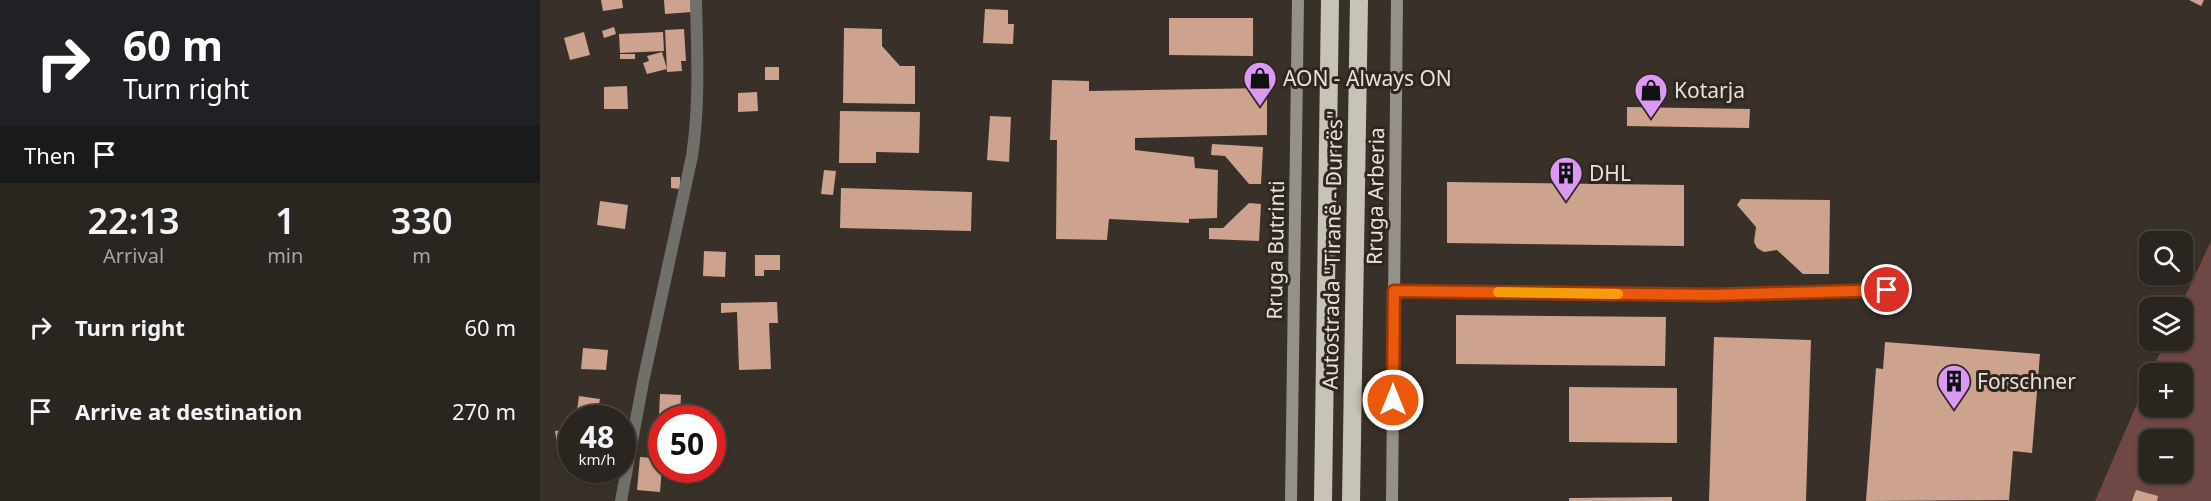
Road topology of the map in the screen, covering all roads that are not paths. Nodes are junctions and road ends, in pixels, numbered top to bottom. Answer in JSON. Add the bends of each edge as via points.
{"nodes":[{"id":1,"x":696,"y":0,"type":"edge"},
{"id":2,"x":1298,"y":0,"type":"edge"},
{"id":3,"x":1330,"y":0,"type":"edge"},
{"id":4,"x":1359,"y":0,"type":"edge"},
{"id":5,"x":1397,"y":0,"type":"edge"},
{"id":6,"x":1887,"y":290,"type":"dead end"},
{"id":7,"x":1394,"y":291,"type":"junction"},
{"id":8,"x":621,"y":501,"type":"edge"},
{"id":9,"x":1291,"y":501,"type":"edge"},
{"id":10,"x":1323,"y":501,"type":"edge"},
{"id":11,"x":1351,"y":501,"type":"edge"},
{"id":12,"x":1392,"y":501,"type":"edge"}],
"edges":[{"from":1,"to":8,"type":"street","via":[[697,127]]},
{"from":2,"to":9,"type":"main road","name":"Rruga Butrinti"},
{"from":3,"to":10,"type":"highway","name":"Autostrada \"Tiranë - Durrës\""},
{"from":4,"to":11,"type":"highway","name":"Autostrada \"Tiranë - Durrës\""},
{"from":5,"to":7,"type":"main road","name":"Rruga Arberia"},
{"from":6,"to":7,"type":"street","via":[[1714,295]]},
{"from":7,"to":12,"type":"main road","name":"Rruga Arberia"}]}
